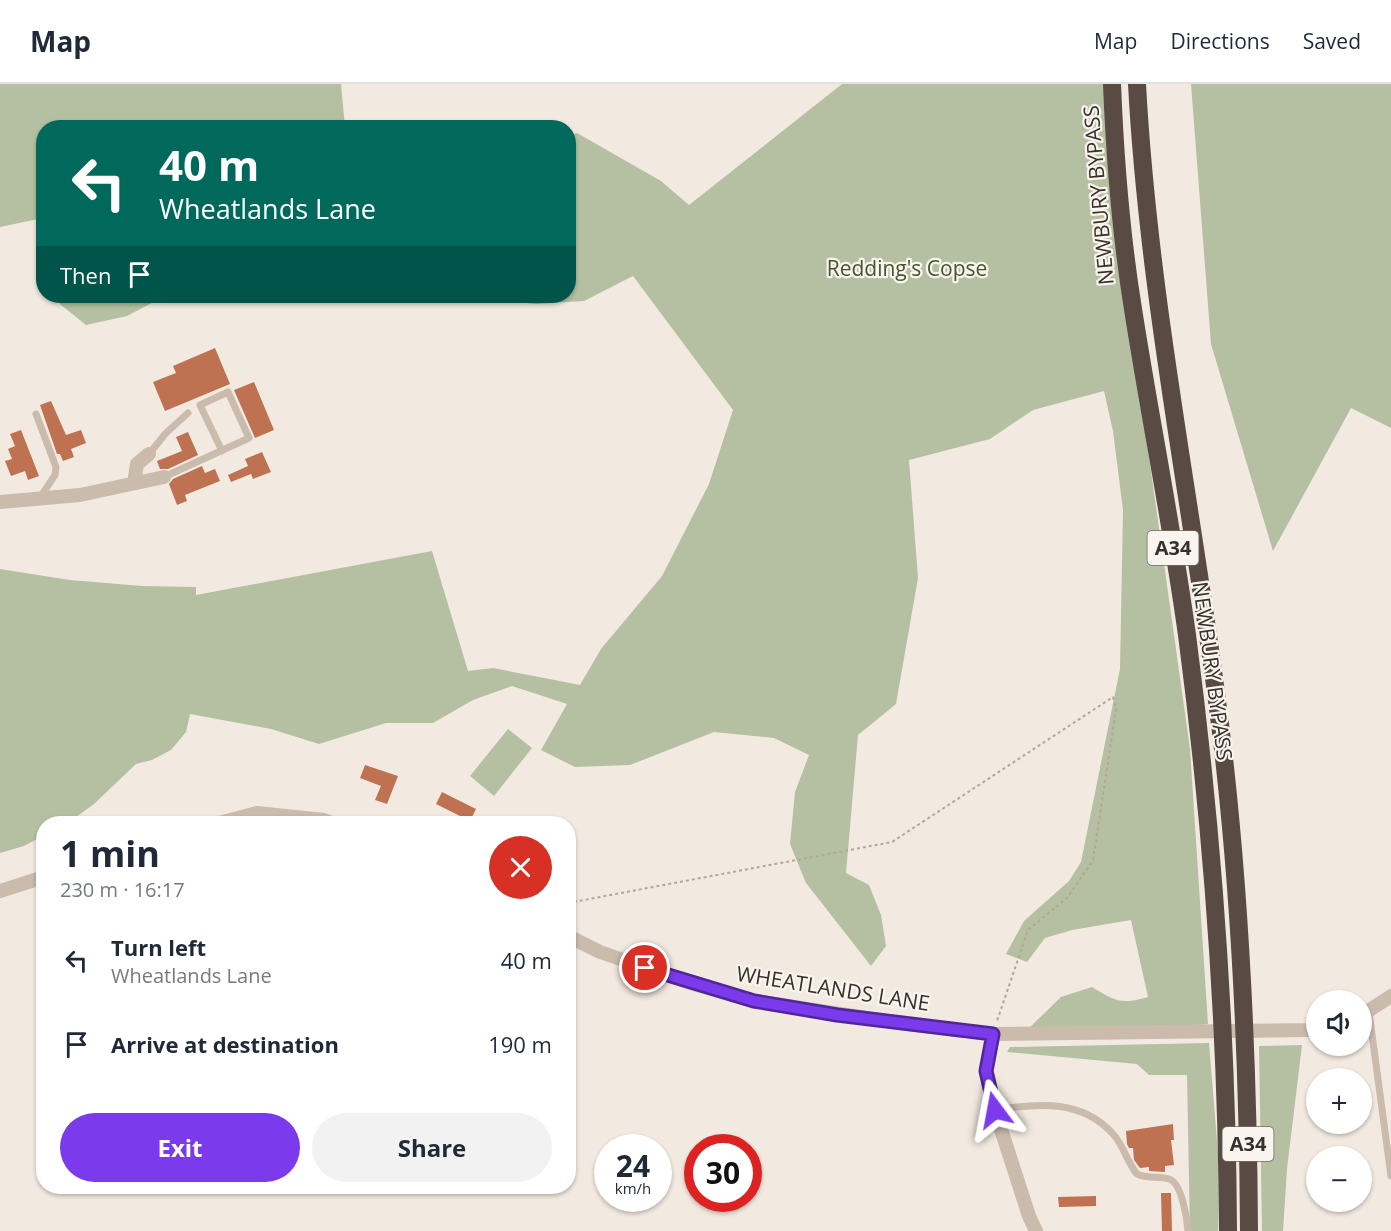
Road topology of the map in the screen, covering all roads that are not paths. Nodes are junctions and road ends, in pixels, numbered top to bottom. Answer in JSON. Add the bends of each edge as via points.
{"nodes":[{"id":1,"x":1112,"y":84,"type":"edge"},
{"id":2,"x":1137,"y":84,"type":"edge"},
{"id":3,"x":188,"y":413,"type":"dead end"},
{"id":4,"x":36,"y":414,"type":"dead end"},
{"id":5,"x":222,"y":451,"type":"junction"},
{"id":6,"x":149,"y":454,"type":"joint"},
{"id":7,"x":164,"y":477,"type":"joint"},
{"id":8,"x":134,"y":483,"type":"junction"},
{"id":9,"x":39,"y":499,"type":"junction"},
{"id":10,"x":0,"y":502,"type":"edge"},
{"id":11,"x":246,"y":816,"type":"edge"},
{"id":12,"x":286,"y":816,"type":"edge"},
{"id":13,"x":36,"y":880,"type":"edge"},
{"id":14,"x":0,"y":891,"type":"edge"},
{"id":15,"x":576,"y":940,"type":"edge"},
{"id":16,"x":1391,"y":996,"type":"edge"},
{"id":17,"x":1372,"y":1008,"type":"edge"},
{"id":18,"x":1306,"y":1030,"type":"edge"},
{"id":19,"x":993,"y":1034,"type":"junction"},
{"id":20,"x":1372,"y":1056,"type":"edge"},
{"id":21,"x":995,"y":1110,"type":"junction"},
{"id":22,"x":1391,"y":1176,"type":"edge"},
{"id":23,"x":1036,"y":1231,"type":"edge"},
{"id":24,"x":1188,"y":1231,"type":"edge"},
{"id":25,"x":1228,"y":1231,"type":"edge"},
{"id":26,"x":1249,"y":1231,"type":"edge"}],
"edges":[{"from":1,"to":25,"type":"highway","name":"NEWBURY BYPASS","number":"A34","via":[[1119,200],[1132,306],[1186,633],[1203,764],[1222,1014]]},
{"from":2,"to":26,"type":"highway","name":"NEWBURY BYPASS","number":"A34","via":[[1160,312],[1223,753],[1245,1014]]},
{"from":3,"to":6,"type":"lane"},
{"from":4,"to":9,"type":"lane","via":[[56,467]]},
{"from":5,"to":5,"type":"lane","via":[[249,438],[228,392],[200,405]]},
{"from":5,"to":7,"type":"lane"},
{"from":6,"to":8,"type":"street","via":[[137,464]]},
{"from":7,"to":8,"type":"street"},
{"from":8,"to":9,"type":"street"},
{"from":9,"to":10,"type":"street"},
{"from":11,"to":12,"type":"street"},
{"from":13,"to":14,"type":"street"},
{"from":15,"to":19,"type":"street","name":"WHEATLANDS LANE","via":[[690,983],[754,1001]]},
{"from":16,"to":17,"type":"street"},
{"from":18,"to":19,"type":"street","name":"WHEATLANDS LANE"},
{"from":19,"to":21,"type":"street","via":[[986,1071]]},
{"from":20,"to":22,"type":"lane"},
{"from":21,"to":23,"type":"street"},
{"from":21,"to":24,"type":"lane","via":[[1050,1104],[1074,1110],[1098,1123],[1121,1144],[1137,1174],[1174,1182],[1182,1199]]}]}
